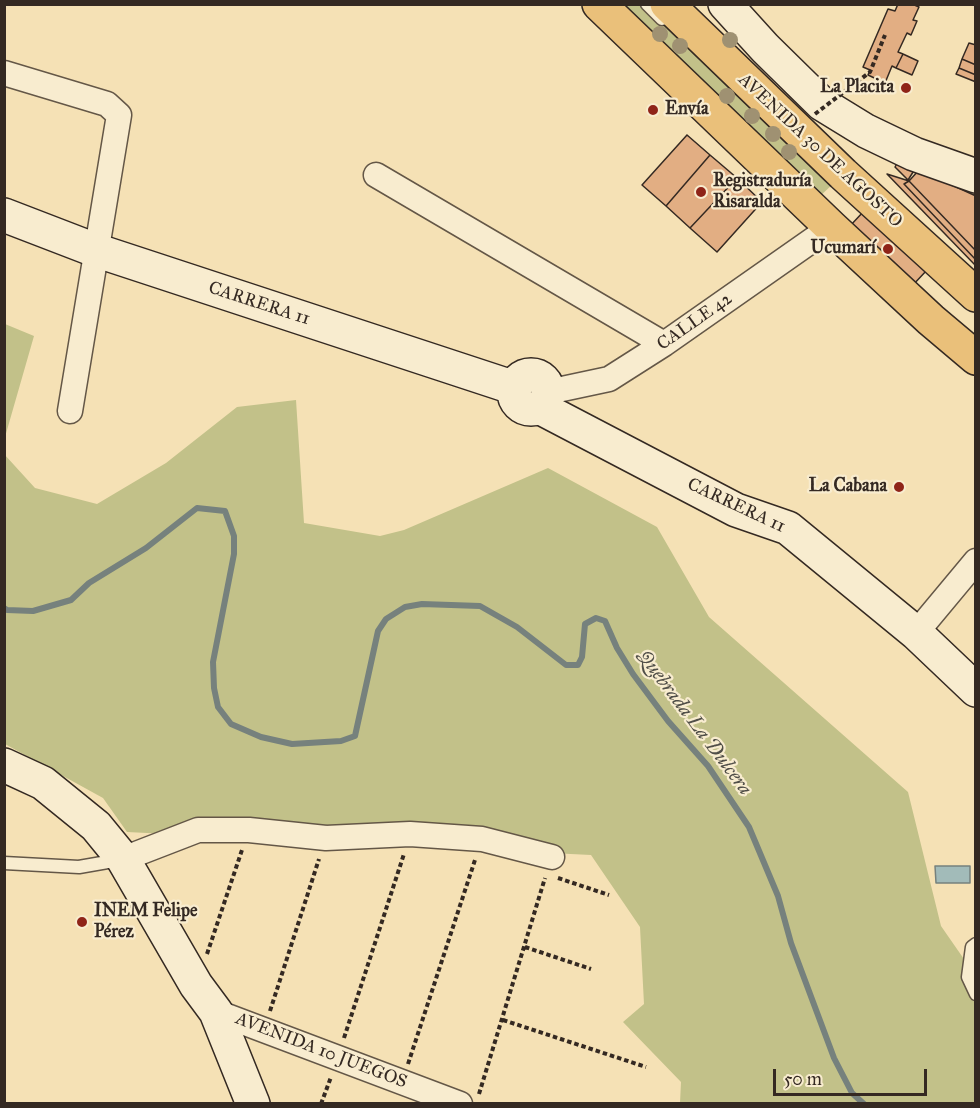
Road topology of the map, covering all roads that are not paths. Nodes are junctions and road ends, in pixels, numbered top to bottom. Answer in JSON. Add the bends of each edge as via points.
{"nodes":[{"id":1,"x":599,"y":4,"type":"edge"},
{"id":2,"x":647,"y":4,"type":"edge"},
{"id":3,"x":725,"y":4,"type":"edge"},
{"id":4,"x":670,"y":17,"type":"edge"},
{"id":5,"x":668,"y":53,"type":"dead end"},
{"id":6,"x":4,"y":73,"type":"edge"},
{"id":7,"x":376,"y":176,"type":"dead end"},
{"id":8,"x":975,"y":176,"type":"edge"},
{"id":9,"x":4,"y":214,"type":"edge"},
{"id":10,"x":831,"y":227,"type":"junction"},
{"id":11,"x":95,"y":250,"type":"junction"},
{"id":12,"x":975,"y":295,"type":"edge"},
{"id":13,"x":975,"y":342,"type":"edge"},
{"id":14,"x":664,"y":344,"type":"junction"},
{"id":15,"x":975,"y":358,"type":"edge"},
{"id":16,"x":534,"y":396,"type":"junction"},
{"id":17,"x":70,"y":411,"type":"dead end"},
{"id":18,"x":975,"y":561,"type":"edge"},
{"id":19,"x":916,"y":633,"type":"junction"},
{"id":20,"x":975,"y":690,"type":"edge"},
{"id":21,"x":4,"y":765,"type":"edge"},
{"id":22,"x":123,"y":859,"type":"junction"},
{"id":23,"x":4,"y":863,"type":"edge"},
{"id":24,"x":549,"y":866,"type":"road end"},
{"id":25,"x":975,"y":944,"type":"edge"},
{"id":26,"x":975,"y":994,"type":"edge"},
{"id":27,"x":216,"y":1012,"type":"junction"},
{"id":28,"x":253,"y":1104,"type":"edge"},
{"id":29,"x":460,"y":1104,"type":"edge"}],
"edges":[{"from":1,"to":10,"type":"main road"},
{"from":2,"to":4,"type":"lane"},
{"from":3,"to":8,"type":"street","via":[[822,104],[914,154]]},
{"from":4,"to":12,"type":"main road","name":"AVENIDA 30 DE AGOSTO"},
{"from":5,"to":13,"type":"lane"},
{"from":6,"to":11,"type":"street","via":[[106,104],[118,115]]},
{"from":7,"to":14,"type":"street"},
{"from":9,"to":11,"type":"street","name":"CARRERA 11"},
{"from":10,"to":14,"type":"street","name":"CALLE 42"},
{"from":10,"to":15,"type":"main road"},
{"from":11,"to":16,"type":"street","name":"CARRERA 11"},
{"from":11,"to":17,"type":"street"},
{"from":14,"to":16,"type":"street","name":"CALLE 42","via":[[609,379]]},
{"from":16,"to":19,"type":"street","name":"CARRERA 11","via":[[736,510],[788,528]]},
{"from":18,"to":19,"type":"street"},
{"from":19,"to":20,"type":"street","name":"CARRERA 11"},
{"from":21,"to":22,"type":"street","via":[[43,783],[96,826]]},
{"from":22,"to":23,"type":"lane","via":[[79,867]]},
{"from":22,"to":24,"type":"street","via":[[198,830],[249,830],[326,838],[410,834],[482,839]]},
{"from":22,"to":27,"type":"street","via":[[196,985]]},
{"from":25,"to":26,"type":"lane","via":[[968,977]]},
{"from":27,"to":28,"type":"street"},
{"from":27,"to":29,"type":"street","name":"AVENIDA 10 JUEGOS"}]}
